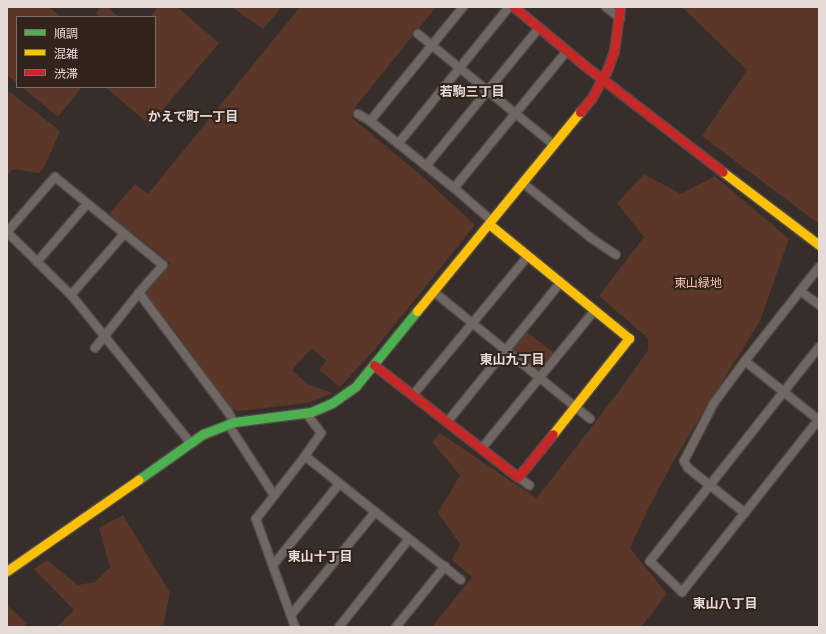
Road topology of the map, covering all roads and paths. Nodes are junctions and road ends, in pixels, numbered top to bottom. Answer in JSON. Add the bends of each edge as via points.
{"nodes":[{"id":1,"x":463,"y":7,"type":"edge"},
{"id":2,"x":509,"y":7,"type":"edge"},
{"id":3,"x":514,"y":7,"type":"edge"},
{"id":4,"x":606,"y":7,"type":"edge"},
{"id":5,"x":620,"y":7,"type":"edge"},
{"id":6,"x":620,"y":18,"type":"junction"},
{"id":7,"x":539,"y":28,"type":"junction"},
{"id":8,"x":418,"y":34,"type":"dead end"},
{"id":9,"x":432,"y":45,"type":"junction"},
{"id":10,"x":567,"y":51,"type":"junction"},
{"id":11,"x":459,"y":67,"type":"junction"},
{"id":12,"x":603,"y":79,"type":"junction"},
{"id":13,"x":488,"y":91,"type":"junction"},
{"id":14,"x":358,"y":114,"type":"dead end"},
{"id":15,"x":516,"y":114,"type":"junction"},
{"id":16,"x":370,"y":121,"type":"junction"},
{"id":17,"x":398,"y":144,"type":"junction"},
{"id":18,"x":554,"y":145,"type":"junction"},
{"id":19,"x":426,"y":166,"type":"junction"},
{"id":20,"x":523,"y":183,"type":"junction"},
{"id":21,"x":454,"y":188,"type":"junction"},
{"id":22,"x":87,"y":204,"type":"junction"},
{"id":23,"x":490,"y":223,"type":"junction"},
{"id":24,"x":7,"y":232,"type":"edge"},
{"id":25,"x":124,"y":234,"type":"junction"},
{"id":26,"x":819,"y":245,"type":"edge"},
{"id":27,"x":616,"y":255,"type":"dead end"},
{"id":28,"x":528,"y":256,"type":"junction"},
{"id":29,"x":37,"y":262,"type":"junction"},
{"id":30,"x":819,"y":267,"type":"edge"},
{"id":31,"x":561,"y":282,"type":"junction"},
{"id":32,"x":800,"y":291,"type":"junction"},
{"id":33,"x":434,"y":292,"type":"junction"},
{"id":34,"x":139,"y":293,"type":"junction"},
{"id":35,"x":71,"y":295,"type":"junction"},
{"id":36,"x":819,"y":305,"type":"edge"},
{"id":37,"x":595,"y":310,"type":"junction"},
{"id":38,"x":472,"y":322,"type":"junction"},
{"id":39,"x":104,"y":336,"type":"junction"},
{"id":40,"x":819,"y":347,"type":"edge"},
{"id":41,"x":95,"y":348,"type":"dead end"},
{"id":42,"x":506,"y":350,"type":"junction"},
{"id":43,"x":745,"y":361,"type":"junction"},
{"id":44,"x":374,"y":365,"type":"junction"},
{"id":45,"x":540,"y":378,"type":"junction"},
{"id":46,"x":783,"y":392,"type":"junction"},
{"id":47,"x":413,"y":394,"type":"junction"},
{"id":48,"x":575,"y":406,"type":"junction"},
{"id":49,"x":306,"y":413,"type":"junction"},
{"id":50,"x":590,"y":419,"type":"dead end"},
{"id":51,"x":819,"y":419,"type":"edge"},
{"id":52,"x":448,"y":421,"type":"junction"},
{"id":53,"x":231,"y":423,"type":"junction"},
{"id":54,"x":190,"y":442,"type":"junction"},
{"id":55,"x":482,"y":448,"type":"junction"},
{"id":56,"x":305,"y":456,"type":"junction"},
{"id":57,"x":518,"y":477,"type":"junction"},
{"id":58,"x":339,"y":484,"type":"junction"},
{"id":59,"x":529,"y":485,"type":"dead end"},
{"id":60,"x":710,"y":486,"type":"junction"},
{"id":61,"x":274,"y":495,"type":"junction"},
{"id":62,"x":375,"y":512,"type":"junction"},
{"id":63,"x":745,"y":514,"type":"junction"},
{"id":64,"x":410,"y":539,"type":"junction"},
{"id":65,"x":273,"y":566,"type":"junction"},
{"id":66,"x":445,"y":566,"type":"junction"},
{"id":67,"x":7,"y":571,"type":"edge"},
{"id":68,"x":461,"y":580,"type":"dead end"},
{"id":69,"x":290,"y":615,"type":"junction"},
{"id":70,"x":295,"y":627,"type":"edge"},
{"id":71,"x":339,"y":627,"type":"edge"},
{"id":72,"x":396,"y":627,"type":"edge"}],
"edges":[{"from":1,"to":9,"type":"street"},
{"from":2,"to":11,"type":"street"},
{"from":3,"to":7,"type":"street"},
{"from":4,"to":6,"type":"street"},
{"from":5,"to":6,"type":"street"},
{"from":6,"to":12,"type":"street","via":[[614,51]]},
{"from":7,"to":10,"type":"street"},
{"from":7,"to":13,"type":"street"},
{"from":8,"to":9,"type":"street"},
{"from":9,"to":11,"type":"street"},
{"from":9,"to":16,"type":"street"},
{"from":10,"to":12,"type":"street"},
{"from":10,"to":15,"type":"street"},
{"from":11,"to":13,"type":"street"},
{"from":11,"to":17,"type":"street"},
{"from":12,"to":18,"type":"street","via":[[591,99]]},
{"from":12,"to":26,"type":"street"},
{"from":13,"to":15,"type":"street"},
{"from":13,"to":19,"type":"street"},
{"from":14,"to":16,"type":"street"},
{"from":15,"to":18,"type":"street"},
{"from":15,"to":21,"type":"street"},
{"from":16,"to":17,"type":"street"},
{"from":17,"to":19,"type":"street"},
{"from":18,"to":20,"type":"street"},
{"from":19,"to":21,"type":"street"},
{"from":20,"to":23,"type":"street"},
{"from":20,"to":27,"type":"street"},
{"from":21,"to":23,"type":"street"},
{"from":22,"to":24,"type":"street","via":[[55,178]]},
{"from":22,"to":25,"type":"street"},
{"from":22,"to":29,"type":"street"},
{"from":23,"to":28,"type":"street"},
{"from":23,"to":33,"type":"street"},
{"from":24,"to":29,"type":"street"},
{"from":25,"to":34,"type":"street","via":[[163,265]]},
{"from":25,"to":35,"type":"street"},
{"from":28,"to":31,"type":"street"},
{"from":28,"to":38,"type":"street"},
{"from":29,"to":35,"type":"street"},
{"from":30,"to":32,"type":"street"},
{"from":31,"to":37,"type":"street"},
{"from":31,"to":42,"type":"street"},
{"from":32,"to":36,"type":"street"},
{"from":32,"to":43,"type":"street"},
{"from":33,"to":38,"type":"street"},
{"from":33,"to":44,"type":"street"},
{"from":34,"to":39,"type":"street"},
{"from":34,"to":53,"type":"street","via":[[228,412]]},
{"from":35,"to":39,"type":"street"},
{"from":37,"to":45,"type":"street"},
{"from":37,"to":48,"type":"street","via":[[629,338]]},
{"from":38,"to":42,"type":"street"},
{"from":38,"to":47,"type":"street"},
{"from":39,"to":41,"type":"street"},
{"from":39,"to":54,"type":"street"},
{"from":40,"to":46,"type":"street"},
{"from":42,"to":45,"type":"street"},
{"from":42,"to":52,"type":"street"},
{"from":43,"to":46,"type":"street"},
{"from":43,"to":60,"type":"street","via":[[716,398],[684,458],[685,465]]},
{"from":44,"to":47,"type":"street"},
{"from":44,"to":49,"type":"street","via":[[356,386],[344,395],[332,403]]},
{"from":45,"to":48,"type":"street"},
{"from":45,"to":55,"type":"street"},
{"from":46,"to":51,"type":"street"},
{"from":46,"to":60,"type":"street"},
{"from":47,"to":52,"type":"street"},
{"from":48,"to":50,"type":"street"},
{"from":48,"to":57,"type":"street"},
{"from":49,"to":53,"type":"street"},
{"from":49,"to":56,"type":"street","via":[[321,433]]},
{"from":51,"to":63,"type":"street"},
{"from":52,"to":55,"type":"street"},
{"from":53,"to":54,"type":"street","via":[[213,429]]},
{"from":53,"to":61,"type":"street"},
{"from":54,"to":67,"type":"street"},
{"from":55,"to":57,"type":"street"},
{"from":56,"to":58,"type":"street"},
{"from":56,"to":61,"type":"street"},
{"from":57,"to":59,"type":"street"},
{"from":58,"to":62,"type":"street"},
{"from":58,"to":65,"type":"street"},
{"from":60,"to":63,"type":"street"},
{"from":60,"to":63,"type":"street","via":[[650,561],[682,592]]},
{"from":61,"to":65,"type":"street","via":[[256,519]]},
{"from":62,"to":64,"type":"street"},
{"from":62,"to":69,"type":"street"},
{"from":64,"to":66,"type":"street"},
{"from":64,"to":71,"type":"street"},
{"from":65,"to":69,"type":"street"},
{"from":66,"to":68,"type":"street"},
{"from":66,"to":72,"type":"street"},
{"from":69,"to":70,"type":"street"}]}
